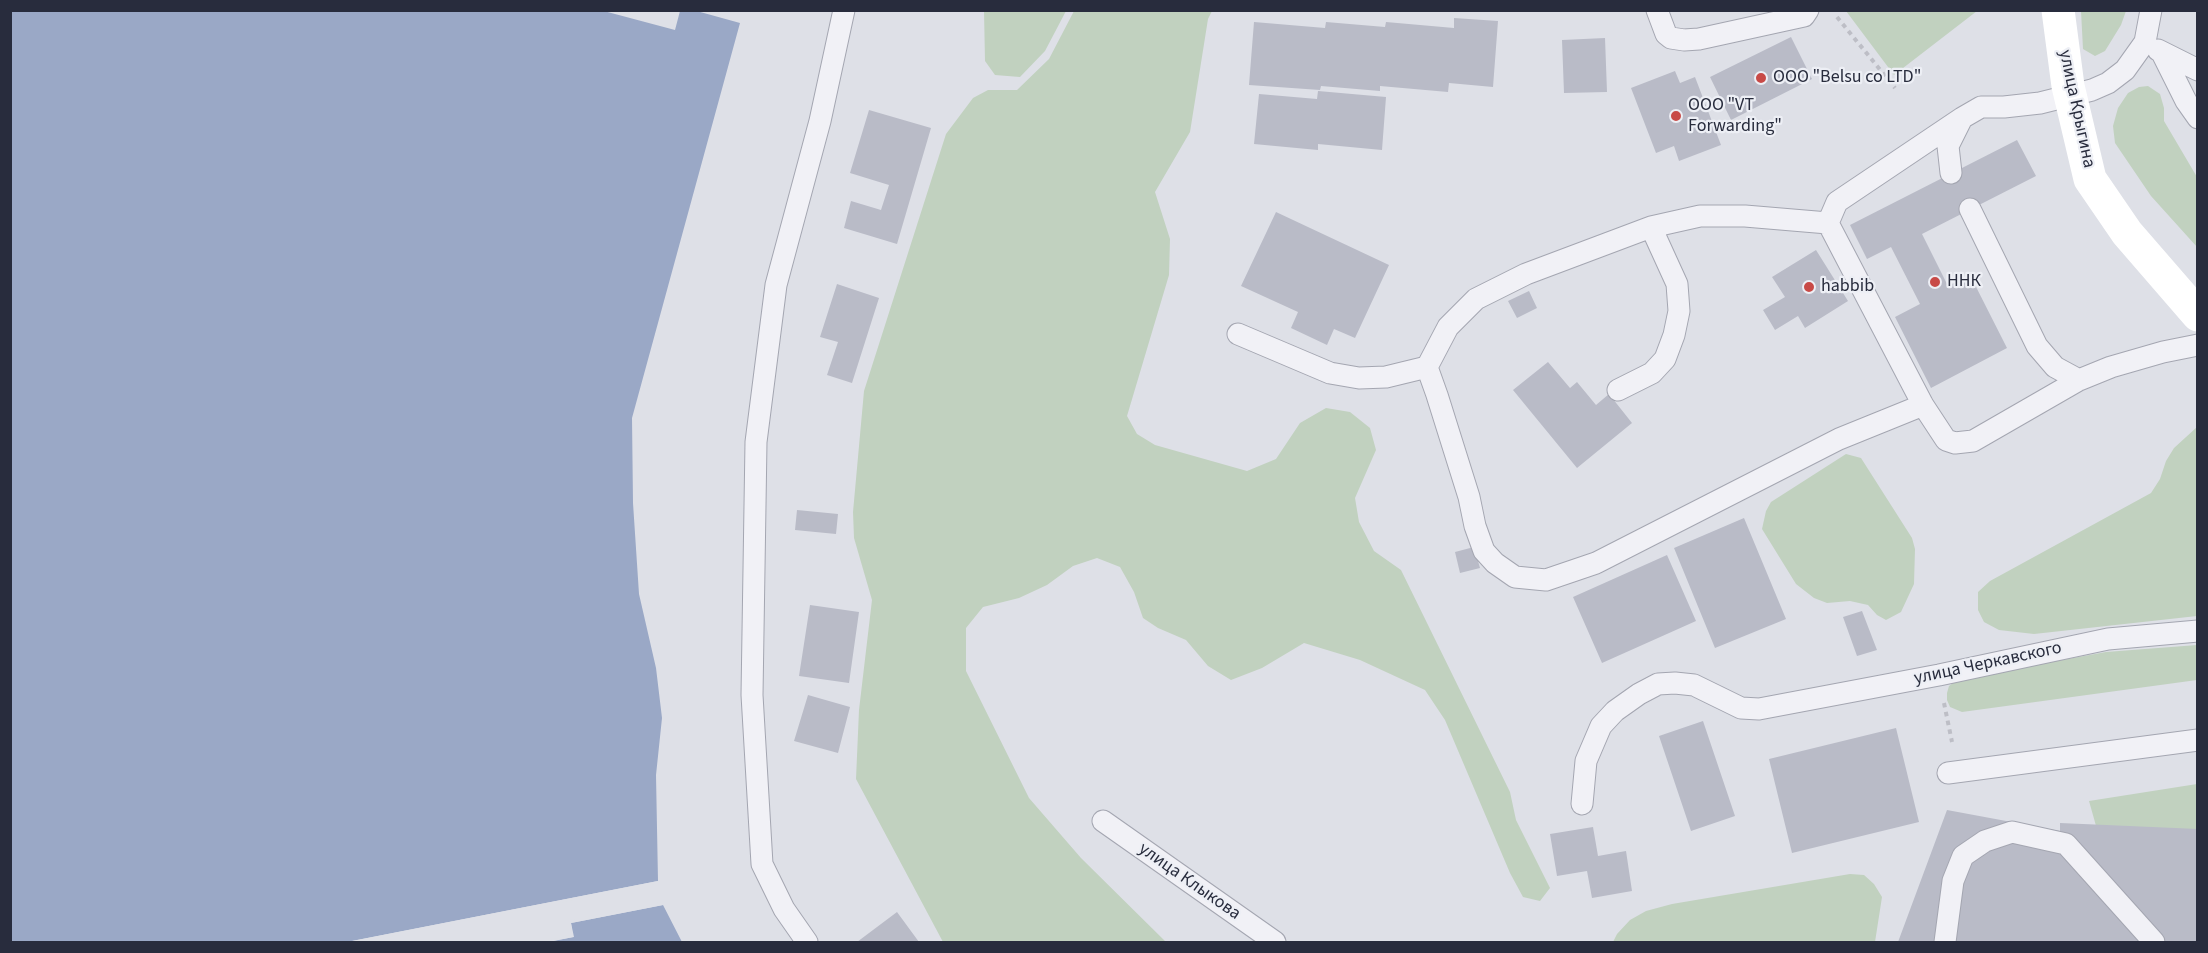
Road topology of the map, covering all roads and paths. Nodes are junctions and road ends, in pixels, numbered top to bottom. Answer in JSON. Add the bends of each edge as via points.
{"nodes":[{"id":1,"x":844,"y":10,"type":"edge"},
{"id":2,"x":1657,"y":10,"type":"edge"},
{"id":3,"x":1808,"y":10,"type":"edge"},
{"id":4,"x":2058,"y":10,"type":"edge"},
{"id":5,"x":2151,"y":10,"type":"edge"},
{"id":6,"x":1837,"y":17,"type":"dead end"},
{"id":7,"x":2153,"y":47,"type":"junction"},
{"id":8,"x":2198,"y":70,"type":"edge"},
{"id":9,"x":1895,"y":88,"type":"dead end"},
{"id":10,"x":2071,"y":96,"type":"junction"},
{"id":11,"x":1962,"y":118,"type":"junction"},
{"id":12,"x":2198,"y":118,"type":"edge"},
{"id":13,"x":1952,"y":173,"type":"dead end"},
{"id":14,"x":1970,"y":209,"type":"dead end"},
{"id":15,"x":1828,"y":223,"type":"junction"},
{"id":16,"x":1651,"y":227,"type":"junction"},
{"id":17,"x":2198,"y":315,"type":"edge"},
{"id":18,"x":1238,"y":334,"type":"dead end"},
{"id":19,"x":2198,"y":345,"type":"edge"},
{"id":20,"x":1427,"y":367,"type":"junction"},
{"id":21,"x":2079,"y":380,"type":"junction"},
{"id":22,"x":1618,"y":390,"type":"dead end"},
{"id":23,"x":1923,"y":405,"type":"junction"},
{"id":24,"x":2198,"y":631,"type":"edge"},
{"id":25,"x":1939,"y":675,"type":"junction"},
{"id":26,"x":2198,"y":740,"type":"edge"},
{"id":27,"x":1953,"y":772,"type":"joint"},
{"id":28,"x":1582,"y":804,"type":"dead end"},
{"id":29,"x":1103,"y":822,"type":"dead end"},
{"id":30,"x":807,"y":942,"type":"edge"},
{"id":31,"x":1275,"y":942,"type":"edge"},
{"id":32,"x":1945,"y":942,"type":"edge"},
{"id":33,"x":2154,"y":942,"type":"edge"}],
"edges":[{"from":1,"to":30,"type":"lane","via":[[777,285],[756,442],[752,695],[762,864],[784,909]]},
{"from":2,"to":3,"type":"lane","via":[[1666,34],[1684,40],[1804,16]]},
{"from":4,"to":10,"type":"main road","name":"улица Крыгина"},
{"from":5,"to":7,"type":"lane"},
{"from":6,"to":9,"type":"path"},
{"from":7,"to":8,"type":"lane"},
{"from":7,"to":10,"type":"lane","via":[[2108,83]]},
{"from":7,"to":12,"type":"lane"},
{"from":10,"to":11,"type":"lane","via":[[1981,107]]},
{"from":10,"to":17,"type":"main road","name":"улица Крыгина","via":[[2090,179],[2127,233]]},
{"from":11,"to":13,"type":"lane","via":[[1948,146]]},
{"from":11,"to":15,"type":"lane","via":[[1837,201]]},
{"from":14,"to":21,"type":"lane","via":[[2037,346],[2055,367]]},
{"from":15,"to":16,"type":"lane","via":[[1700,216]]},
{"from":15,"to":23,"type":"lane"},
{"from":16,"to":20,"type":"lane","via":[[1526,274],[1476,299],[1448,327]]},
{"from":16,"to":22,"type":"lane","via":[[1677,284],[1679,311],[1665,358],[1652,373]]},
{"from":18,"to":20,"type":"lane","via":[[1330,373],[1386,377]]},
{"from":19,"to":21,"type":"lane","via":[[2153,355]]},
{"from":20,"to":23,"type":"lane","via":[[1484,551],[1515,577],[1546,580],[1596,563],[1839,439]]},
{"from":21,"to":23,"type":"lane","via":[[1973,441],[1946,440]]},
{"from":24,"to":25,"type":"lane","name":"улица Черкавского","via":[[2108,639]]},
{"from":25,"to":27,"type":"path"},
{"from":25,"to":28,"type":"lane","name":"улица Черкавского","via":[[1759,709],[1741,708],[1694,685],[1658,684],[1615,711],[1601,726],[1586,761]]},
{"from":26,"to":27,"type":"lane"},
{"from":29,"to":31,"type":"lane","name":"улица Клыкова"},
{"from":32,"to":33,"type":"lane","via":[[1953,882],[1963,856],[1985,841],[2012,832],[2066,844]]}]}
